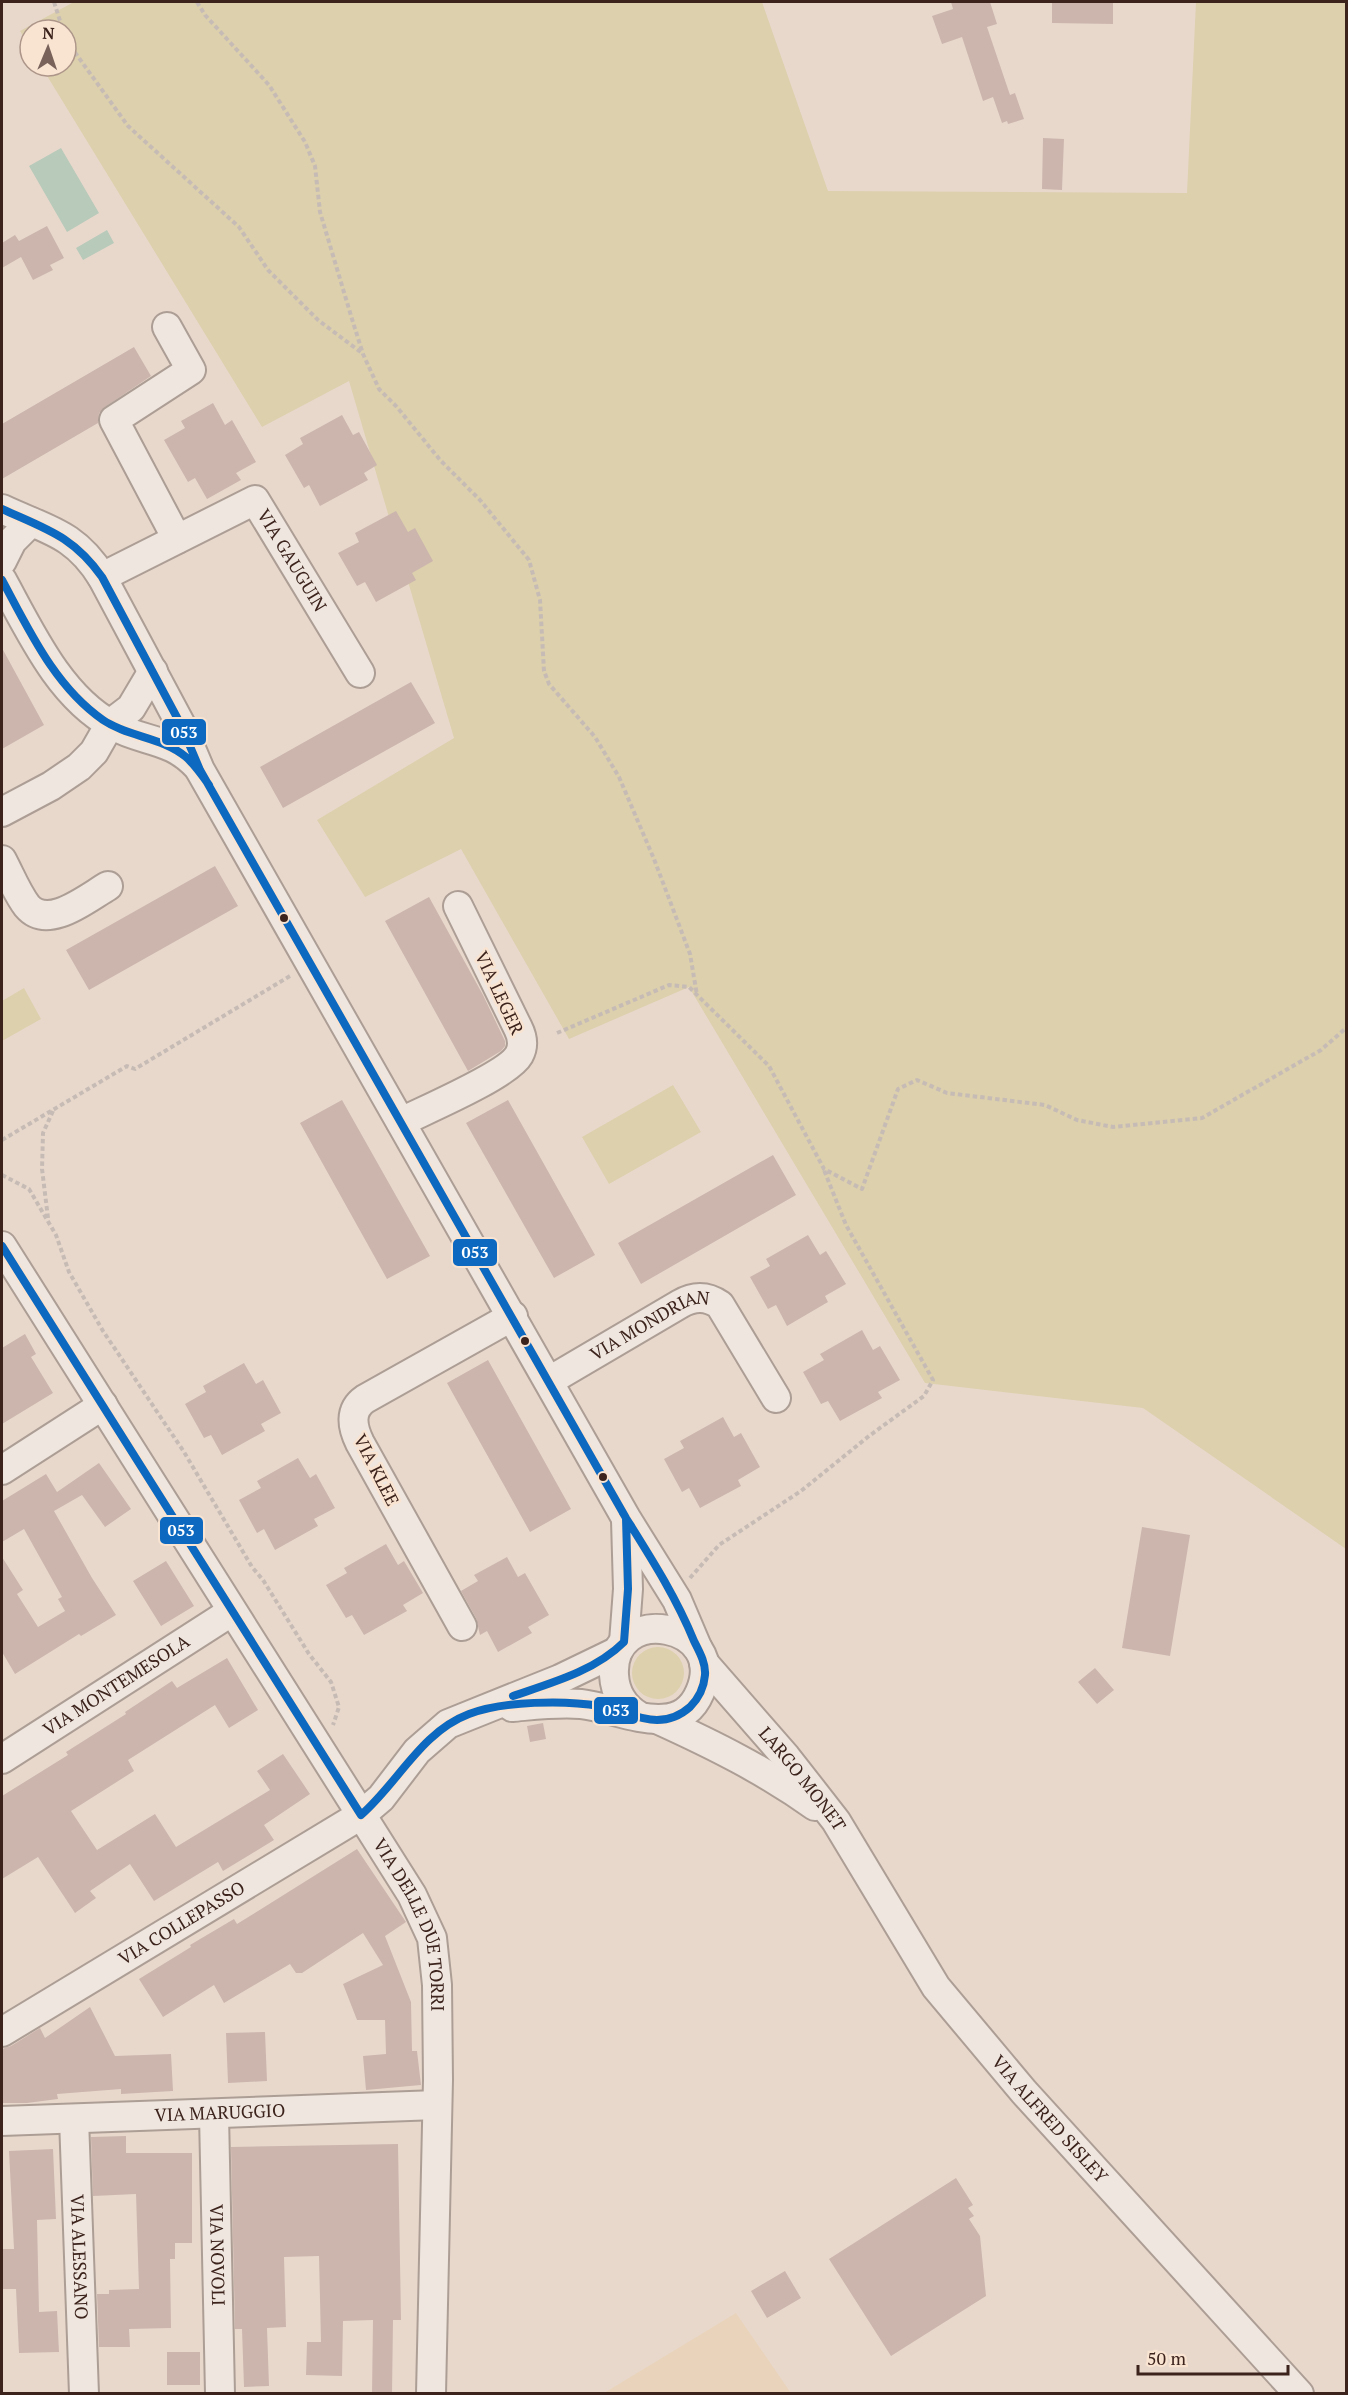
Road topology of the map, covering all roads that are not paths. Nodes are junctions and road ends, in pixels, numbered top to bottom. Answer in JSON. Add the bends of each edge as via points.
{"nodes":[{"id":1,"x":167,"y":327,"type":"dead end"},
{"id":2,"x":2,"y":510,"type":"edge"},
{"id":3,"x":32,"y":522,"type":"junction"},
{"id":4,"x":177,"y":539,"type":"junction"},
{"id":5,"x":2,"y":561,"type":"edge"},
{"id":6,"x":102,"y":577,"type":"junction"},
{"id":7,"x":2,"y":580,"type":"edge"},
{"id":8,"x":153,"y":671,"type":"junction"},
{"id":9,"x":360,"y":674,"type":"dead end"},
{"id":10,"x":110,"y":724,"type":"junction"},
{"id":11,"x":200,"y":770,"type":"junction"},
{"id":12,"x":2,"y":812,"type":"edge"},
{"id":13,"x":2,"y":860,"type":"edge"},
{"id":14,"x":108,"y":886,"type":"dead end"},
{"id":15,"x":458,"y":906,"type":"dead end"},
{"id":16,"x":401,"y":1122,"type":"junction"},
{"id":17,"x":2,"y":1246,"type":"edge"},
{"id":18,"x":513,"y":1316,"type":"junction"},
{"id":19,"x":549,"y":1381,"type":"junction"},
{"id":20,"x":776,"y":1398,"type":"dead end"},
{"id":21,"x":103,"y":1406,"type":"junction"},
{"id":22,"x":2,"y":1470,"type":"edge"},
{"id":23,"x":626,"y":1518,"type":"junction"},
{"id":24,"x":231,"y":1612,"type":"junction"},
{"id":25,"x":462,"y":1626,"type":"dead end"},
{"id":26,"x":621,"y":1646,"type":"junction"},
{"id":27,"x":700,"y":1655,"type":"junction"},
{"id":28,"x":493,"y":1707,"type":"junction"},
{"id":29,"x":649,"y":1718,"type":"junction"},
{"id":30,"x":2,"y":1759,"type":"edge"},
{"id":31,"x":361,"y":1815,"type":"junction"},
{"id":32,"x":836,"y":1821,"type":"junction"},
{"id":33,"x":2,"y":2032,"type":"edge"},
{"id":34,"x":437,"y":2105,"type":"junction"},
{"id":35,"x":214,"y":2115,"type":"junction"},
{"id":36,"x":74,"y":2119,"type":"junction"},
{"id":37,"x":2,"y":2121,"type":"edge"},
{"id":38,"x":84,"y":2394,"type":"edge"},
{"id":39,"x":220,"y":2394,"type":"edge"},
{"id":40,"x":431,"y":2394,"type":"edge"},
{"id":41,"x":1299,"y":2394,"type":"edge"}],
"edges":[{"from":1,"to":4,"type":"street","via":[[191,370],[114,420]]},
{"from":2,"to":3,"type":"street"},
{"from":3,"to":5,"type":"street","via":[[12,541]]},
{"from":3,"to":6,"type":"street","via":[[72,542]]},
{"from":4,"to":6,"type":"street","name":"VIA GAUGUIN"},
{"from":4,"to":9,"type":"street","name":"VIA GAUGUIN","via":[[255,500]]},
{"from":6,"to":8,"type":"street"},
{"from":7,"to":10,"type":"street","via":[[52,666],[80,700]]},
{"from":8,"to":10,"type":"street","via":[[131,708]]},
{"from":8,"to":11,"type":"street"},
{"from":10,"to":11,"type":"street","via":[[174,748]]},
{"from":10,"to":12,"type":"street","via":[[94,752],[79,767]]},
{"from":11,"to":16,"type":"street"},
{"from":13,"to":14,"type":"street","via":[[26,904],[41,915],[60,913]]},
{"from":15,"to":16,"type":"street","name":"VIA LEGER","via":[[518,1028],[521,1053],[505,1069]]},
{"from":16,"to":18,"type":"street"},
{"from":17,"to":21,"type":"street","name":"VIA DELLE DUE TORRI"},
{"from":18,"to":19,"type":"street"},
{"from":18,"to":25,"type":"street","name":"VIA KLEE","via":[[365,1399],[358,1404],[353,1417],[360,1443]]},
{"from":19,"to":20,"type":"street","name":"VIA MONDRIAN","via":[[680,1304],[705,1298],[720,1305]]},
{"from":19,"to":23,"type":"street"},
{"from":21,"to":22,"type":"street"},
{"from":21,"to":24,"type":"street","name":"VIA DELLE DUE TORRI"},
{"from":23,"to":26,"type":"street","via":[[629,1567]]},
{"from":23,"to":27,"type":"street","via":[[675,1595]]},
{"from":24,"to":30,"type":"street","name":"VIA MONTEMESOLA"},
{"from":24,"to":31,"type":"street","name":"VIA DELLE DUE TORRI"},
{"from":26,"to":27,"type":"street","name":"LARGO MONET","via":[[641,1630],[663,1629],[685,1636]]},
{"from":26,"to":28,"type":"street","name":"LARGO MONET","via":[[578,1671]]},
{"from":26,"to":29,"type":"street","name":"LARGO MONET","via":[[614,1671],[616,1689],[625,1704]]},
{"from":27,"to":29,"type":"street","via":[[703,1685],[698,1698],[672,1718]]},
{"from":27,"to":32,"type":"street","name":"LARGO MONET"},
{"from":28,"to":29,"type":"street","name":"LARGO MONET","via":[[579,1704]]},
{"from":28,"to":31,"type":"street","name":"VIA COLLEPASSO","via":[[462,1717],[435,1733],[376,1803]]},
{"from":29,"to":32,"type":"street","name":"LARGO MONET","via":[[753,1767]]},
{"from":31,"to":33,"type":"street","name":"VIA COLLEPASSO"},
{"from":31,"to":34,"type":"street","name":"VIA DELLE DUE TORRI","via":[[420,1909],[432,1938],[437,1985]]},
{"from":32,"to":41,"type":"street","name":"VIA ALFRED SISLEY","via":[[936,1987],[1024,2092]]},
{"from":34,"to":35,"type":"street","name":"VIA MARUGGIO"},
{"from":34,"to":40,"type":"street","name":"VIA DELLE DUE TORRI"},
{"from":35,"to":36,"type":"street","name":"VIA MARUGGIO"},
{"from":35,"to":39,"type":"street","name":"VIA NOVOLI"},
{"from":36,"to":37,"type":"street","name":"VIA MARUGGIO"},
{"from":36,"to":38,"type":"street","name":"VIA ALESSANO"}]}
